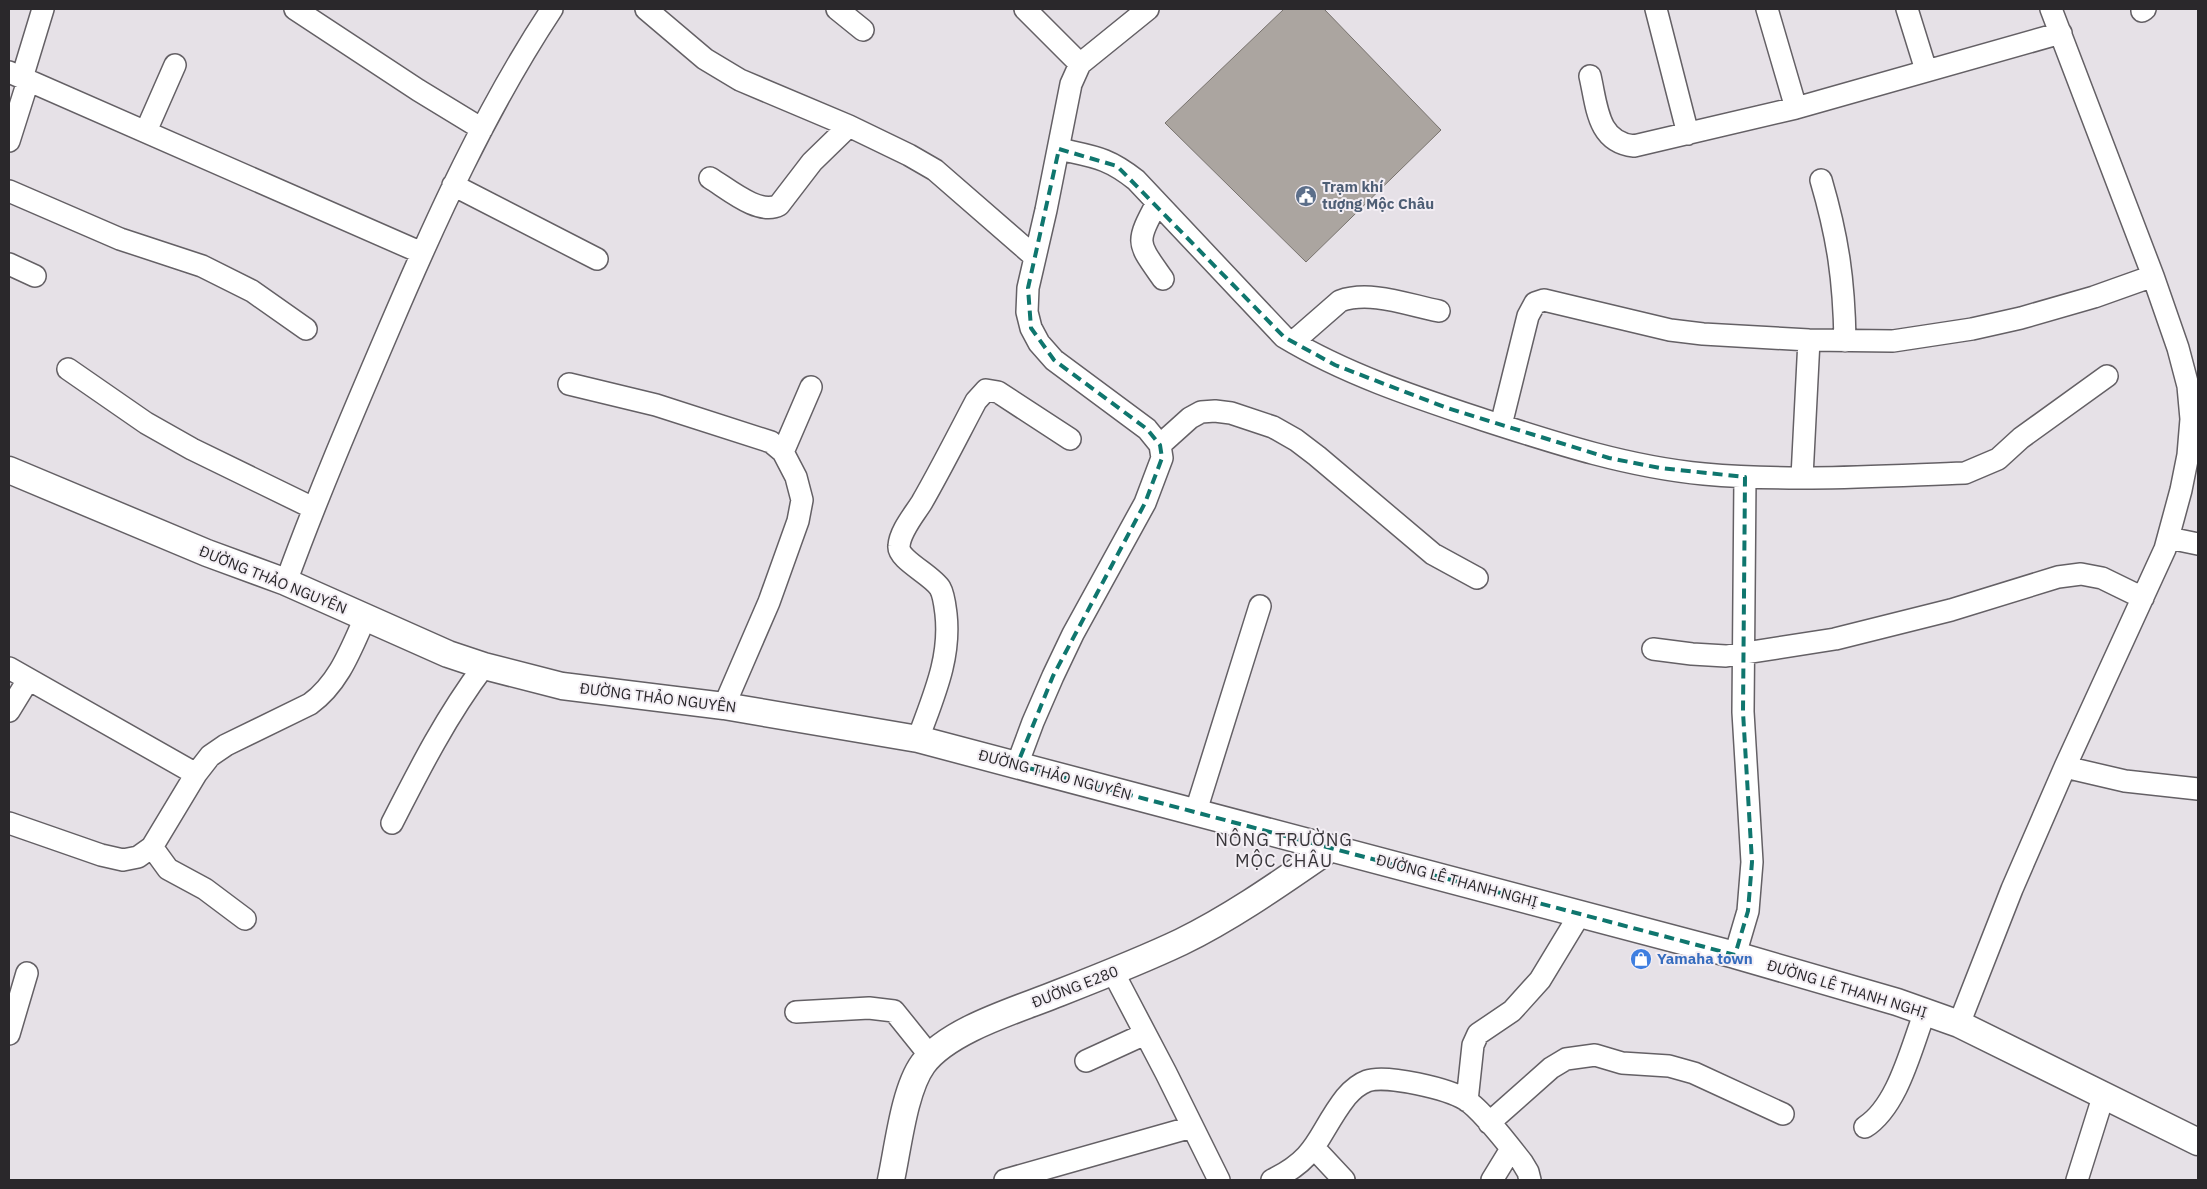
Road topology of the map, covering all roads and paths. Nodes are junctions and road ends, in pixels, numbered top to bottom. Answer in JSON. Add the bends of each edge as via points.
{"nodes":[{"id":1,"x":43,"y":9,"type":"edge"},
{"id":2,"x":295,"y":9,"type":"edge"},
{"id":3,"x":552,"y":9,"type":"edge"},
{"id":4,"x":646,"y":9,"type":"edge"},
{"id":5,"x":838,"y":9,"type":"edge"},
{"id":6,"x":1148,"y":9,"type":"edge"},
{"id":7,"x":1656,"y":9,"type":"edge"},
{"id":8,"x":1767,"y":9,"type":"edge"},
{"id":9,"x":1907,"y":9,"type":"edge"},
{"id":10,"x":2052,"y":9,"type":"edge"},
{"id":11,"x":1033,"y":12,"type":"edge"},
{"id":12,"x":862,"y":30,"type":"dead end"},
{"id":13,"x":2061,"y":33,"type":"junction"},
{"id":14,"x":1080,"y":64,"type":"junction"},
{"id":15,"x":175,"y":65,"type":"dead end"},
{"id":16,"x":1926,"y":70,"type":"junction"},
{"id":17,"x":1590,"y":76,"type":"dead end"},
{"id":18,"x":20,"y":77,"type":"edge"},
{"id":19,"x":1796,"y":108,"type":"junction"},
{"id":20,"x":849,"y":126,"type":"junction"},
{"id":21,"x":482,"y":129,"type":"junction"},
{"id":22,"x":146,"y":131,"type":"junction"},
{"id":23,"x":1688,"y":134,"type":"junction"},
{"id":24,"x":9,"y":141,"type":"edge"},
{"id":25,"x":1059,"y":149,"type":"junction"},
{"id":26,"x":710,"y":178,"type":"dead end"},
{"id":27,"x":1821,"y":180,"type":"dead end"},
{"id":28,"x":453,"y":186,"type":"junction"},
{"id":29,"x":9,"y":191,"type":"edge"},
{"id":30,"x":1157,"y":203,"type":"junction"},
{"id":31,"x":422,"y":253,"type":"junction"},
{"id":32,"x":1035,"y":257,"type":"junction"},
{"id":33,"x":598,"y":259,"type":"dead end"},
{"id":34,"x":9,"y":264,"type":"edge"},
{"id":35,"x":35,"y":276,"type":"dead end"},
{"id":36,"x":2153,"y":276,"type":"junction"},
{"id":37,"x":1163,"y":279,"type":"dead end"},
{"id":38,"x":1439,"y":311,"type":"dead end"},
{"id":39,"x":306,"y":328,"type":"dead end"},
{"id":40,"x":1809,"y":340,"type":"junction"},
{"id":41,"x":1845,"y":341,"type":"junction"},
{"id":42,"x":1293,"y":342,"type":"junction"},
{"id":43,"x":68,"y":369,"type":"dead end"},
{"id":44,"x":2107,"y":376,"type":"dead end"},
{"id":45,"x":569,"y":384,"type":"dead end"},
{"id":46,"x":811,"y":387,"type":"dead end"},
{"id":47,"x":1501,"y":425,"type":"junction"},
{"id":48,"x":1070,"y":439,"type":"dead end"},
{"id":49,"x":1160,"y":445,"type":"junction"},
{"id":50,"x":783,"y":452,"type":"junction"},
{"id":51,"x":9,"y":470,"type":"edge"},
{"id":52,"x":1745,"y":476,"type":"junction"},
{"id":53,"x":1802,"y":476,"type":"junction"},
{"id":54,"x":313,"y":508,"type":"junction"},
{"id":55,"x":2169,"y":538,"type":"junction"},
{"id":56,"x":2198,"y":544,"type":"edge"},
{"id":57,"x":1478,"y":578,"type":"dead end"},
{"id":58,"x":286,"y":582,"type":"junction"},
{"id":59,"x":2143,"y":598,"type":"junction"},
{"id":60,"x":1260,"y":606,"type":"dead end"},
{"id":61,"x":365,"y":618,"type":"junction"},
{"id":62,"x":1653,"y":649,"type":"dead end"},
{"id":63,"x":1744,"y":654,"type":"junction"},
{"id":64,"x":484,"y":666,"type":"junction"},
{"id":65,"x":9,"y":668,"type":"edge"},
{"id":66,"x":28,"y":680,"type":"junction"},
{"id":67,"x":724,"y":706,"type":"junction"},
{"id":68,"x":9,"y":711,"type":"edge"},
{"id":69,"x":918,"y":739,"type":"junction"},
{"id":70,"x":1018,"y":765,"type":"junction"},
{"id":71,"x":2065,"y":767,"type":"junction"},
{"id":72,"x":196,"y":774,"type":"junction"},
{"id":73,"x":2198,"y":789,"type":"edge"},
{"id":74,"x":1194,"y":814,"type":"junction"},
{"id":75,"x":9,"y":823,"type":"edge"},
{"id":76,"x":392,"y":823,"type":"dead end"},
{"id":77,"x":152,"y":847,"type":"junction"},
{"id":78,"x":1332,"y":848,"type":"junction"},
{"id":79,"x":1580,"y":914,"type":"junction"},
{"id":80,"x":244,"y":919,"type":"dead end"},
{"id":81,"x":1735,"y":955,"type":"junction"},
{"id":82,"x":1113,"y":972,"type":"junction"},
{"id":83,"x":28,"y":973,"type":"dead end"},
{"id":84,"x":796,"y":1012,"type":"dead end"},
{"id":85,"x":1925,"y":1012,"type":"junction"},
{"id":86,"x":1959,"y":1024,"type":"junction"},
{"id":87,"x":9,"y":1034,"type":"edge"},
{"id":88,"x":1146,"y":1034,"type":"junction"},
{"id":89,"x":931,"y":1056,"type":"junction"},
{"id":90,"x":1086,"y":1061,"type":"dead end"},
{"id":91,"x":2104,"y":1094,"type":"junction"},
{"id":92,"x":1468,"y":1101,"type":"junction"},
{"id":93,"x":1784,"y":1114,"type":"dead end"},
{"id":94,"x":1489,"y":1123,"type":"junction"},
{"id":95,"x":1192,"y":1127,"type":"junction"},
{"id":96,"x":1864,"y":1127,"type":"dead end"},
{"id":97,"x":2198,"y":1142,"type":"edge"},
{"id":98,"x":1314,"y":1149,"type":"junction"},
{"id":99,"x":1511,"y":1149,"type":"junction"},
{"id":100,"x":1038,"y":1176,"type":"edge"},
{"id":101,"x":891,"y":1180,"type":"edge"},
{"id":102,"x":1005,"y":1180,"type":"edge"},
{"id":103,"x":1219,"y":1180,"type":"edge"},
{"id":104,"x":1272,"y":1180,"type":"edge"},
{"id":105,"x":1344,"y":1180,"type":"edge"},
{"id":106,"x":1492,"y":1180,"type":"edge"},
{"id":107,"x":1530,"y":1180,"type":"edge"},
{"id":108,"x":2077,"y":1180,"type":"edge"}],
"edges":[{"from":1,"to":18,"type":"street"},
{"from":2,"to":21,"type":"street"},
{"from":3,"to":21,"type":"street","via":[[508,79]]},
{"from":4,"to":20,"type":"street","via":[[706,59],[740,80]]},
{"from":5,"to":12,"type":"street"},
{"from":6,"to":14,"type":"street"},
{"from":7,"to":23,"type":"street"},
{"from":8,"to":19,"type":"street"},
{"from":9,"to":16,"type":"street"},
{"from":10,"to":13,"type":"street"},
{"from":11,"to":14,"type":"street"},
{"from":13,"to":16,"type":"street"},
{"from":13,"to":36,"type":"street"},
{"from":14,"to":25,"type":"street","via":[[1071,84]]},
{"from":15,"to":22,"type":"street"},
{"from":16,"to":19,"type":"street"},
{"from":17,"to":23,"type":"street","via":[[1601,120],[1615,141],[1623,145],[1644,145]]},
{"from":18,"to":22,"type":"street"},
{"from":18,"to":24,"type":"street"},
{"from":19,"to":23,"type":"street"},
{"from":20,"to":26,"type":"street","via":[[812,162],[779,205],[773,208],[765,209],[753,204]]},
{"from":20,"to":32,"type":"street","via":[[935,170]]},
{"from":21,"to":28,"type":"street"},
{"from":22,"to":31,"type":"street"},
{"from":25,"to":30,"type":"street","via":[[1100,158],[1117,166],[1136,180]]},
{"from":25,"to":32,"type":"street"},
{"from":27,"to":41,"type":"street","via":[[1839,248]]},
{"from":28,"to":31,"type":"street"},
{"from":28,"to":33,"type":"street"},
{"from":29,"to":39,"type":"street","via":[[120,239],[202,266],[252,292]]},
{"from":30,"to":37,"type":"street","via":[[1140,239],[1146,256]]},
{"from":30,"to":42,"type":"street","via":[[1261,314]]},
{"from":31,"to":54,"type":"street"},
{"from":32,"to":49,"type":"street","via":[[1027,312],[1039,343],[1054,360],[1124,410]]},
{"from":34,"to":35,"type":"street"},
{"from":36,"to":41,"type":"street","via":[[2057,309],[1972,329],[1893,341]]},
{"from":36,"to":55,"type":"street","via":[[2178,348],[2188,386],[2191,419],[2185,473]]},
{"from":38,"to":42,"type":"street","via":[[1358,296],[1340,301]]},
{"from":40,"to":41,"type":"street"},
{"from":40,"to":47,"type":"street","via":[[1670,330],[1544,300],[1535,303],[1528,316]]},
{"from":40,"to":53,"type":"street"},
{"from":42,"to":47,"type":"street","via":[[1335,365],[1383,385]]},
{"from":43,"to":54,"type":"street","via":[[146,423]]},
{"from":44,"to":53,"type":"street","via":[[2021,438],[1998,459],[1965,473]]},
{"from":45,"to":50,"type":"street","via":[[656,405],[731,428],[771,442]]},
{"from":46,"to":50,"type":"street"},
{"from":47,"to":52,"type":"street","via":[[1609,458],[1660,468]]},
{"from":48,"to":69,"type":"street","via":[[998,392],[986,390],[976,401],[902,534],[898,546],[900,554],[941,589],[947,626],[948,643],[943,665]]},
{"from":49,"to":57,"type":"street","via":[[1201,412],[1230,413],[1273,427],[1317,456],[1433,554]]},
{"from":49,"to":70,"type":"street","via":[[1162,458],[1146,503],[1073,634],[1033,722]]},
{"from":50,"to":67,"type":"street","via":[[796,477],[802,500],[798,521],[769,602]]},
{"from":51,"to":58,"type":"main road","name":"ĐƯỜNG THẢO NGUYÊN","via":[[207,553]]},
{"from":52,"to":53,"type":"street"},
{"from":52,"to":63,"type":"street"},
{"from":54,"to":58,"type":"street"},
{"from":55,"to":56,"type":"street"},
{"from":55,"to":59,"type":"street"},
{"from":58,"to":61,"type":"main road","name":"ĐƯỜNG THẢO NGUYÊN"},
{"from":59,"to":63,"type":"street","via":[[2102,578],[2081,574],[2058,577],[1884,628]]},
{"from":59,"to":71,"type":"street"},
{"from":60,"to":74,"type":"street"},
{"from":61,"to":64,"type":"main road","name":"ĐƯỜNG THẢO NGUYÊN"},
{"from":61,"to":72,"type":"street","via":[[345,662],[321,696],[226,744],[210,756]]},
{"from":62,"to":63,"type":"street","via":[[1713,656]]},
{"from":63,"to":81,"type":"street","via":[[1743,712],[1752,862],[1748,911]]},
{"from":64,"to":67,"type":"main road","name":"ĐƯỜNG THẢO NGUYÊN","via":[[562,686]]},
{"from":64,"to":76,"type":"street","via":[[440,731]]},
{"from":65,"to":66,"type":"street"},
{"from":66,"to":68,"type":"street"},
{"from":66,"to":72,"type":"street"},
{"from":67,"to":69,"type":"main road","name":"ĐƯỜNG THẢO NGUYÊN"},
{"from":69,"to":70,"type":"main road","name":"ĐƯỜNG THẢO NGUYÊN"},
{"from":70,"to":74,"type":"main road","name":"ĐƯỜNG THẢO NGUYÊN"},
{"from":71,"to":73,"type":"street","via":[[2125,781]]},
{"from":71,"to":86,"type":"street"},
{"from":72,"to":77,"type":"street"},
{"from":74,"to":78,"type":"main road","name":"ĐƯỜNG THẢO NGUYÊN"},
{"from":75,"to":77,"type":"street","via":[[123,860],[138,857]]},
{"from":77,"to":80,"type":"street","via":[[168,869],[205,889]]},
{"from":78,"to":79,"type":"main road","name":"ĐƯỜNG LÊ THANH NGHỊ"},
{"from":78,"to":82,"type":"main road","name":"ĐƯỜNG E280","via":[[1216,923]]},
{"from":79,"to":81,"type":"main road","name":"ĐƯỜNG LÊ THANH NGHỊ"},
{"from":79,"to":92,"type":"street","via":[[1540,980],[1512,1011],[1478,1034],[1473,1045]]},
{"from":81,"to":85,"type":"main road","name":"ĐƯỜNG LÊ THANH NGHỊ"},
{"from":82,"to":88,"type":"street"},
{"from":82,"to":89,"type":"main road","name":"ĐƯỜNG E280","via":[[998,1016],[944,1045]]},
{"from":83,"to":87,"type":"street"},
{"from":84,"to":89,"type":"street","via":[[869,1008],[894,1011]]},
{"from":85,"to":86,"type":"main road","name":"ĐƯỜNG LÊ THANH NGHỊ"},
{"from":85,"to":96,"type":"street","via":[[1892,1098],[1882,1112]]},
{"from":86,"to":91,"type":"main road","name":"ĐƯỜNG LÊ THANH NGHỊ"},
{"from":88,"to":90,"type":"street"},
{"from":88,"to":95,"type":"street"},
{"from":89,"to":101,"type":"main road","name":"ĐƯỜNG E280","via":[[923,1064],[911,1089]]},
{"from":91,"to":97,"type":"main road","name":"ĐƯỜNG LÊ THANH NGHỊ"},
{"from":91,"to":108,"type":"street"},
{"from":92,"to":94,"type":"street"},
{"from":92,"to":98,"type":"street","via":[[1442,1089],[1393,1080],[1369,1080],[1346,1097]]},
{"from":93,"to":94,"type":"street","via":[[1694,1073],[1669,1066],[1622,1063],[1595,1055],[1566,1059],[1550,1068]]},
{"from":94,"to":99,"type":"street"},
{"from":95,"to":100,"type":"street"},
{"from":95,"to":103,"type":"street"},
{"from":98,"to":104,"type":"street","via":[[1299,1165]]},
{"from":98,"to":105,"type":"street"},
{"from":99,"to":106,"type":"street"},
{"from":99,"to":107,"type":"street","via":[[1525,1167]]},
{"from":100,"to":102,"type":"street"}]}
